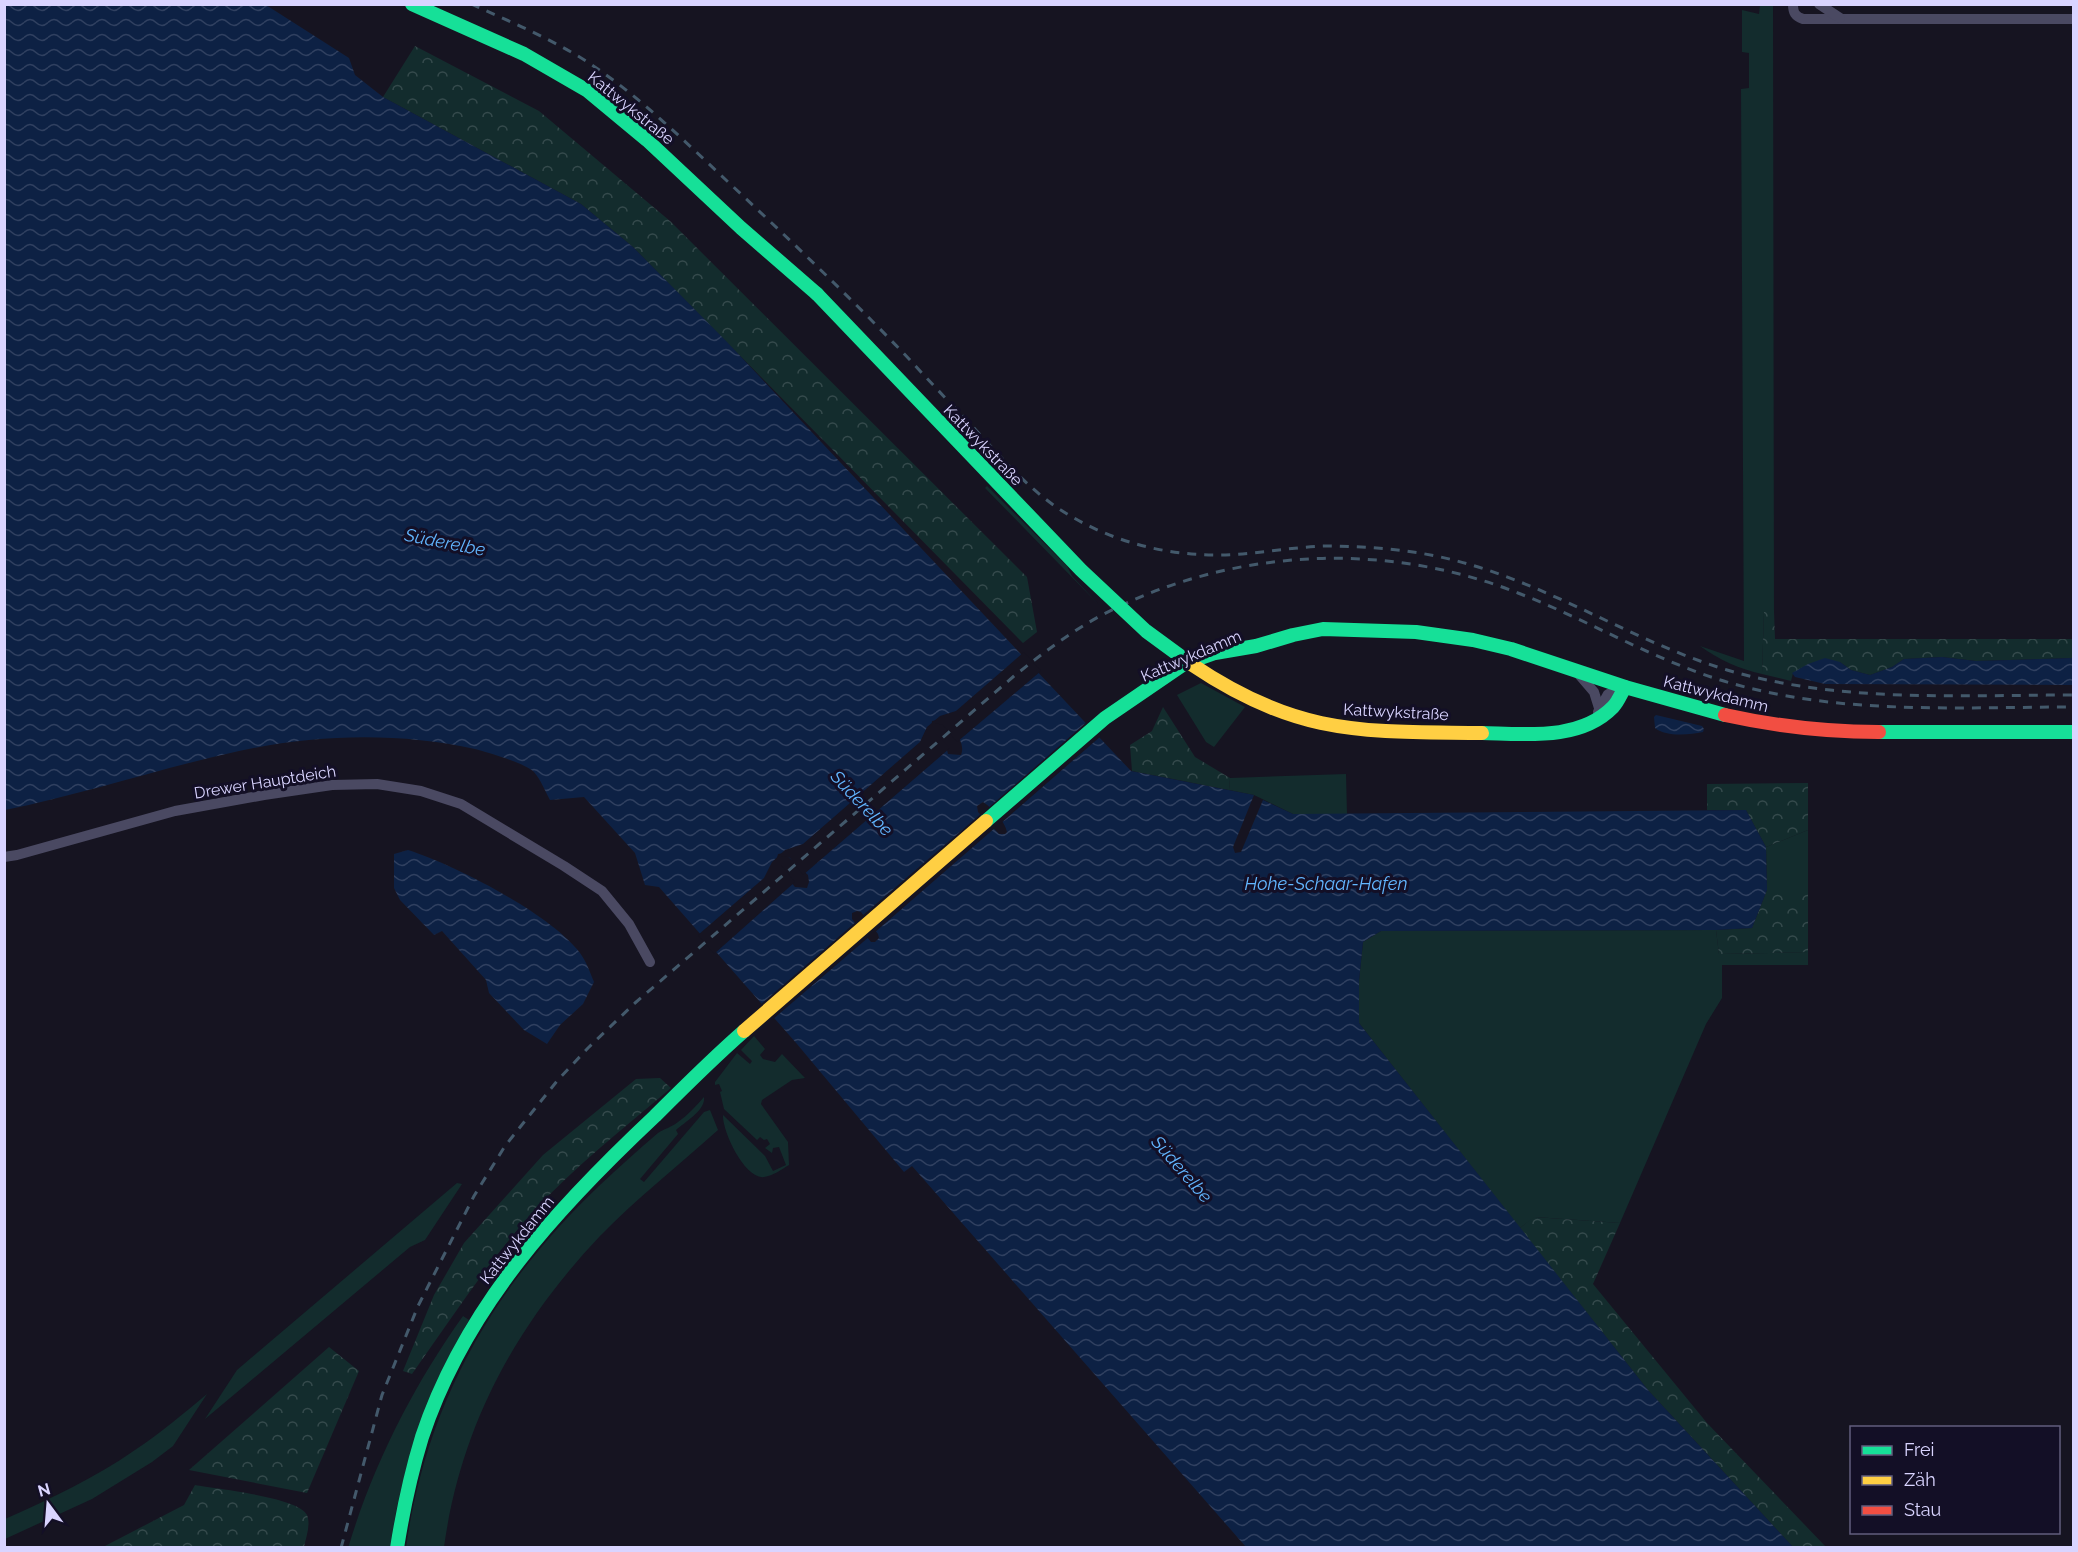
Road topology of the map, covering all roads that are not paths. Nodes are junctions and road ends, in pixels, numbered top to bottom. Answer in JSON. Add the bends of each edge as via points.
{"nodes":[{"id":1,"x":412,"y":4,"type":"edge"},
{"id":2,"x":1793,"y":4,"type":"edge"},
{"id":3,"x":1819,"y":4,"type":"edge"},
{"id":4,"x":2073,"y":19,"type":"edge"},
{"id":5,"x":1843,"y":20,"type":"junction"},
{"id":6,"x":1574,"y":669,"type":"junction"},
{"id":7,"x":1625,"y":687,"type":"junction"},
{"id":8,"x":1598,"y":714,"type":"junction"},
{"id":9,"x":2073,"y":732,"type":"edge"},
{"id":10,"x":4,"y":857,"type":"edge"},
{"id":11,"x":650,"y":962,"type":"dead end"},
{"id":12,"x":397,"y":1548,"type":"edge"}],
"edges":[{"from":1,"to":8,"type":"main road","name":"Kattwykstraße","bridge":true,"via":[[538,61],[587,91],[640,133],[817,294],[1108,596],[1162,645],[1204,675],[1260,704],[1319,723],[1371,731],[1569,731],[1586,726]]},
{"from":2,"to":5,"type":"street","via":[[1797,17],[1803,20]]},
{"from":3,"to":5,"type":"street"},
{"from":4,"to":5,"type":"street"},
{"from":6,"to":7,"type":"main road","name":"Kattwykdamm"},
{"from":6,"to":8,"type":"street","via":[[1596,695]]},
{"from":6,"to":12,"type":"main road","name":"Kattwykdamm","via":[[1473,640],[1416,632],[1360,631],[1293,642],[1279,640],[1171,676],[1094,728],[702,1067],[537,1237],[494,1293],[459,1350],[426,1425],[410,1478]]},
{"from":7,"to":8,"type":"main road","name":"Kattwykstraße","via":[[1606,715]]},
{"from":7,"to":9,"type":"main road","name":"Kattwykdamm","via":[[1738,718],[1812,729]]},
{"from":10,"to":11,"type":"street","name":"Drewer Hauptdeich","via":[[175,811],[332,784],[377,784],[460,804],[564,866],[602,891],[642,944]]}]}
